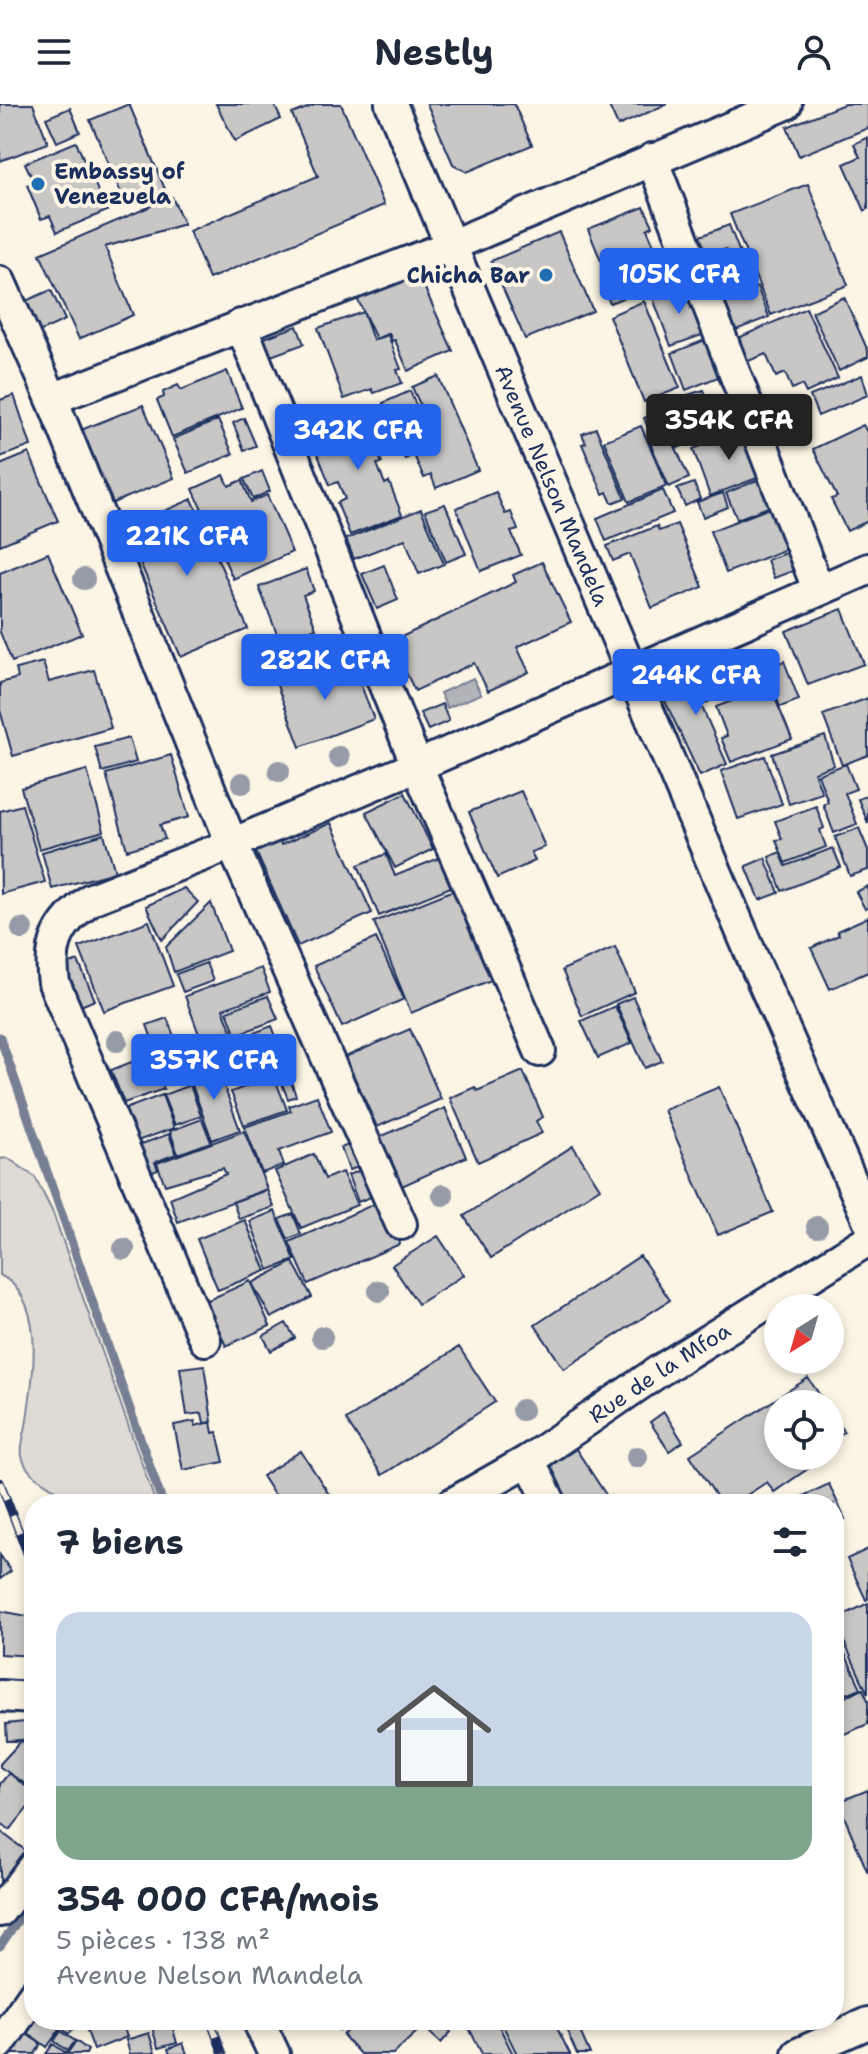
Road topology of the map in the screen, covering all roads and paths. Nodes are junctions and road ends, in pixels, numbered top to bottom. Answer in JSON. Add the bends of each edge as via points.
{"nodes":[{"id":1,"x":391,"y":104,"type":"edge"},
{"id":2,"x":786,"y":104,"type":"edge"},
{"id":3,"x":652,"y":159,"type":"junction"},
{"id":4,"x":450,"y":246,"type":"junction"},
{"id":5,"x":0,"y":282,"type":"edge"},
{"id":6,"x":241,"y":325,"type":"junction"},
{"id":7,"x":52,"y":399,"type":"junction"},
{"id":8,"x":868,"y":569,"type":"edge"},
{"id":9,"x":818,"y":589,"type":"junction"},
{"id":10,"x":631,"y":671,"type":"junction"},
{"id":11,"x":417,"y":766,"type":"junction"},
{"id":12,"x":232,"y":844,"type":"junction"},
{"id":13,"x":540,"y":1051,"type":"dead end"},
{"id":14,"x":868,"y":1219,"type":"edge"},
{"id":15,"x":401,"y":1224,"type":"dead end"},
{"id":16,"x":868,"y":1240,"type":"edge"},
{"id":17,"x":205,"y":1340,"type":"dead end"},
{"id":18,"x":529,"y":1460,"type":"junction"},
{"id":19,"x":470,"y":1494,"type":"edge"},
{"id":20,"x":546,"y":1494,"type":"edge"},
{"id":21,"x":0,"y":1696,"type":"edge"},
{"id":22,"x":24,"y":1697,"type":"edge"},
{"id":23,"x":24,"y":1879,"type":"edge"},
{"id":24,"x":0,"y":1911,"type":"edge"},
{"id":25,"x":24,"y":2008,"type":"edge"},
{"id":26,"x":868,"y":2023,"type":"edge"},
{"id":27,"x":263,"y":2030,"type":"edge"},
{"id":28,"x":0,"y":2043,"type":"edge"},
{"id":29,"x":274,"y":2054,"type":"edge"},
{"id":30,"x":798,"y":2054,"type":"edge"}],
"edges":[{"from":1,"to":4,"type":"street","name":"Avenue Nelson Mandela"},
{"from":2,"to":3,"type":"street"},
{"from":3,"to":4,"type":"street"},
{"from":3,"to":9,"type":"street"},
{"from":4,"to":6,"type":"street"},
{"from":4,"to":10,"type":"street","name":"Avenue Nelson Mandela"},
{"from":5,"to":7,"type":"street"},
{"from":6,"to":7,"type":"street"},
{"from":6,"to":11,"type":"street"},
{"from":7,"to":12,"type":"street"},
{"from":8,"to":9,"type":"street"},
{"from":9,"to":10,"type":"street"},
{"from":10,"to":11,"type":"street"},
{"from":10,"to":14,"type":"street","name":"Avenue Nelson Mandela"},
{"from":11,"to":12,"type":"street"},
{"from":11,"to":13,"type":"street"},
{"from":12,"to":15,"type":"street"},
{"from":12,"to":17,"type":"street","via":[[91,899],[71,913],[56,937],[51,959],[54,983]]},
{"from":16,"to":18,"type":"street","name":"Rue de la Mfoa"},
{"from":18,"to":19,"type":"street","name":"Rue de la Mfoa"},
{"from":18,"to":20,"type":"street"},
{"from":21,"to":22,"type":"street"},
{"from":23,"to":24,"type":"street"},
{"from":25,"to":28,"type":"street"},
{"from":26,"to":30,"type":"street"},
{"from":27,"to":29,"type":"street"}]}
